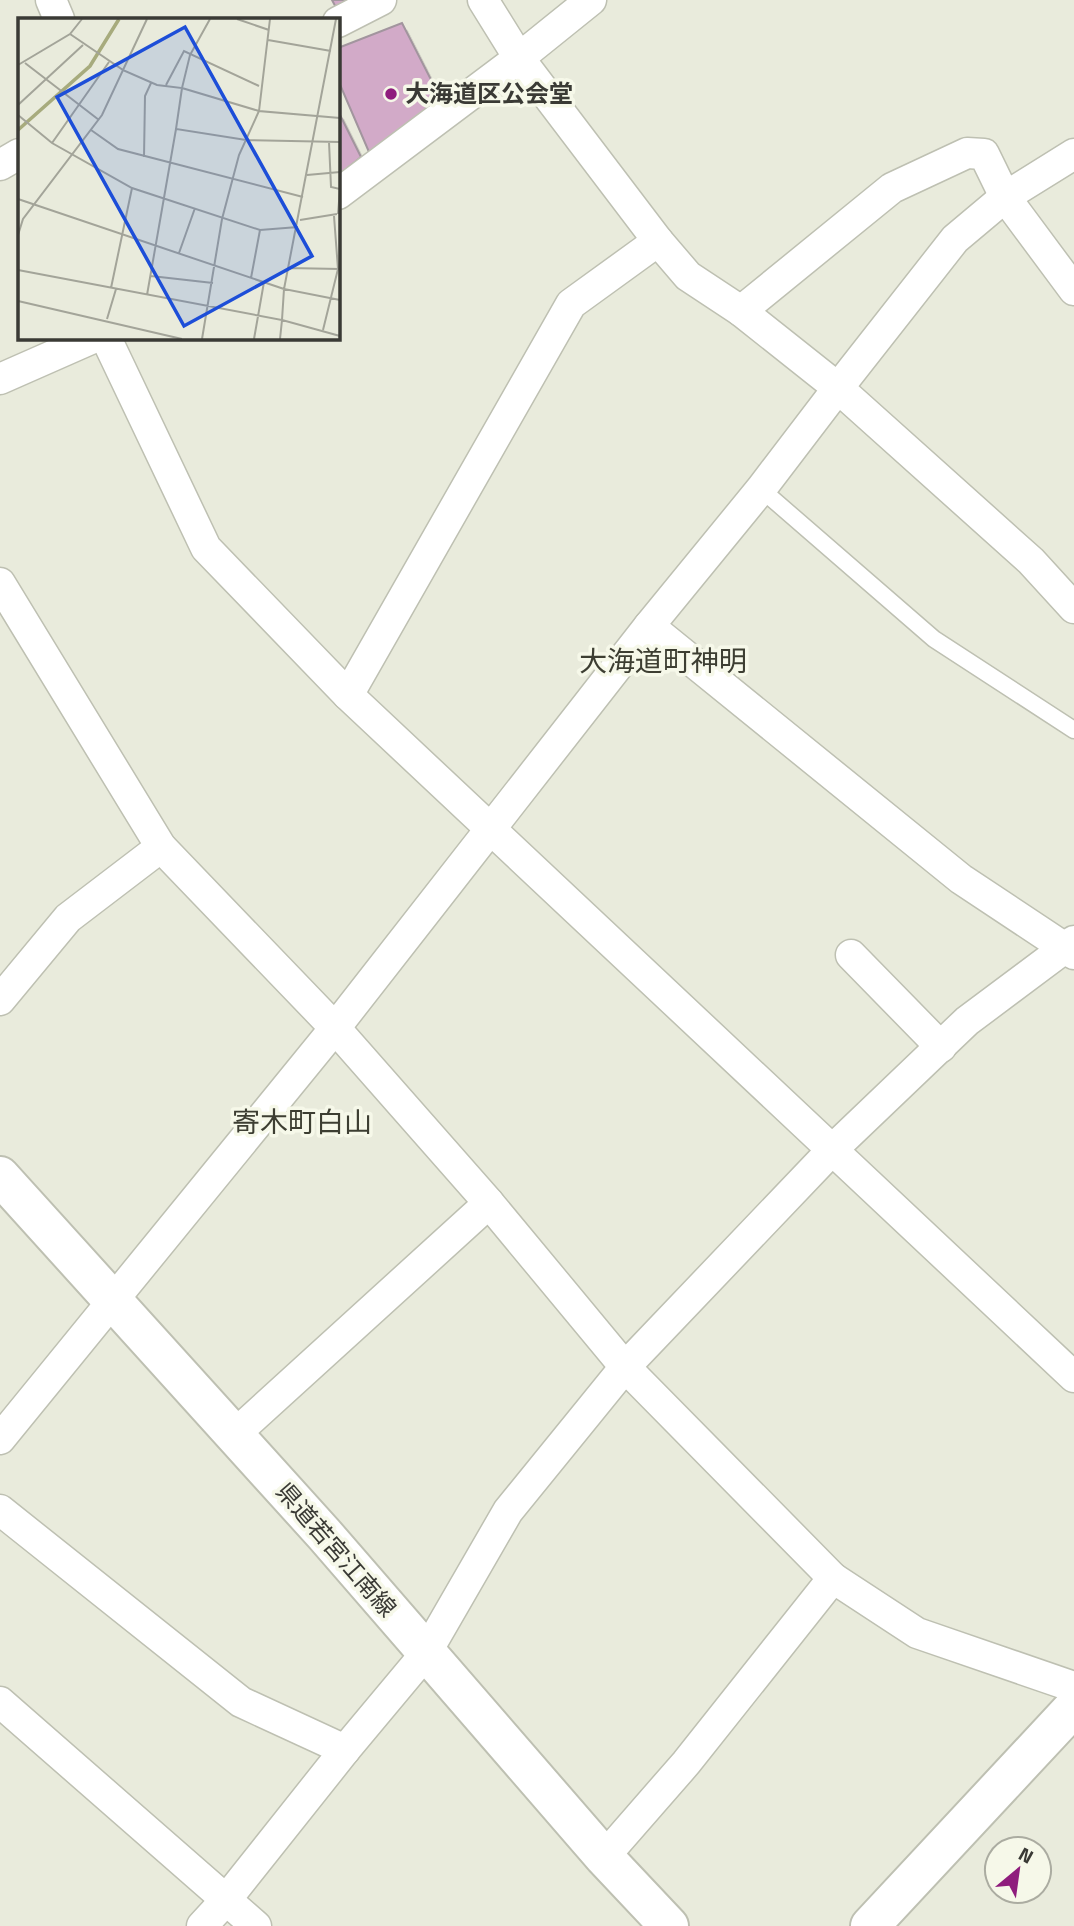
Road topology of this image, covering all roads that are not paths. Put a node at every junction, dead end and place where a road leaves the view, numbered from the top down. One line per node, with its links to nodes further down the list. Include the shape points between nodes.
1 (381, 0): 4 (street)
2 (483, 0): 5 (street)
3 (591, 0): 5 (street)
4 (340, 21)
5 (519, 58): 9 (street); 11 (street)
6 (1074, 154): 10 (street)
7 (18, 156): 8 (street)
8 (0, 165)
9 (340, 192)
10 (1005, 197): 12 (street); 13 (street, via 984,154 967,153 892,188); 17 (street, via 955,239)
11 (658, 242): 13 (street, via 688,276); 22 (street, via 571,304)
12 (1074, 290)
13 (741, 311): 17 (street)
14 (88, 340): 16 (street)
15 (107, 340): 22 (street, via 206,548)
16 (0, 379)
17 (838, 388): 18 (street); 20 (street, via 1031,562)
18 (761, 489): 21 (street); 23 (lane, via 934,639)
19 (0, 583): 25 (street)
20 (1074, 608)
21 (649, 626): 24 (street); 26 (street, via 961,879)
22 (348, 695): 24 (street)
23 (1074, 730)
24 (491, 828): 29 (street); 31 (street)
25 (161, 847): 28 (street, via 68,918); 29 (street)
26 (1071, 948): 30 (street, via 967,1021)
27 (851, 955): 30 (street)
28 (0, 1000)
29 (335, 1028): 33 (street); 34 (street)
30 (941, 1046): 31 (street)
31 (833, 1149): 35 (street); 36 (street)
32 (0, 1176): 34 (main road, 県道若宮江南線)
33 (489, 1203): 35 (street); 37 (street)
34 (113, 1300): 37 (main road, 県道若宮江南線); 38 (street)
35 (625, 1367): 40 (street); 41 (street, via 508,1511)
36 (1074, 1377)
37 (234, 1434): 41 (main road, 県道若宮江南線)
38 (0, 1439)
39 (0, 1510): 45 (street, via 241,1702)
40 (833, 1578): 42 (street, via 917,1633); 46 (street, via 686,1763)
41 (426, 1653): 45 (street); 46 (main road, 県道若宮江南線)
42 (1074, 1687)
43 (0, 1702): 47 (street)
44 (1074, 1707): 48 (main road)
45 (345, 1750): 47 (street)
46 (604, 1857): 51 (main road, 県道若宮江南線)
47 (225, 1901): 49 (street); 50 (street)
48 (879, 1923)
49 (202, 1926)
50 (256, 1926)
51 (669, 1926)

